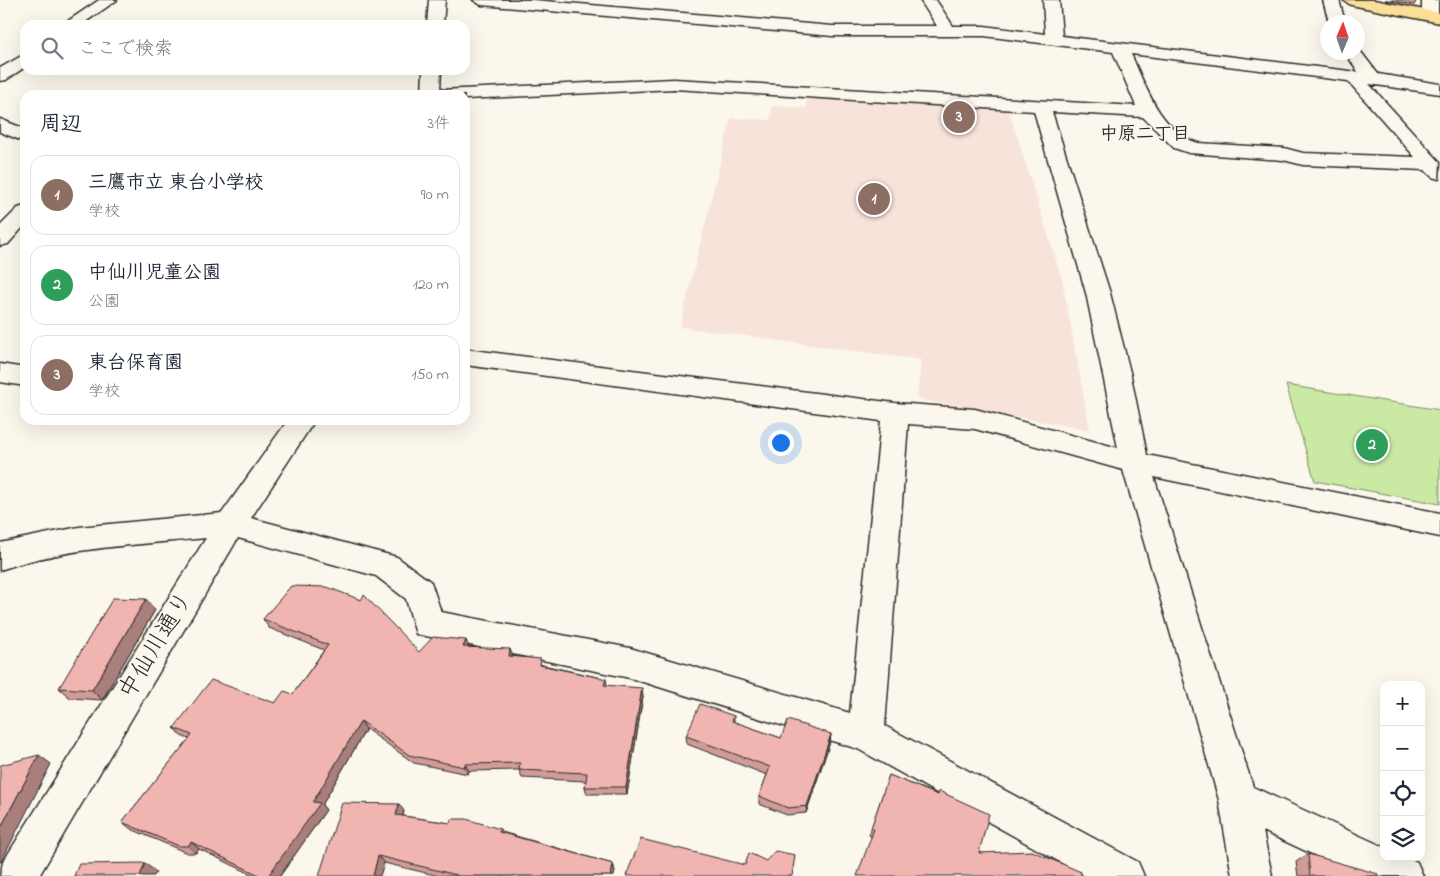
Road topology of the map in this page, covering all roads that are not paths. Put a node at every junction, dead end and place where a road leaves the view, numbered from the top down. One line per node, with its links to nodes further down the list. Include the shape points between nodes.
1 (109, 0): 11 (street)
2 (437, 0): 12 (street)
3 (481, 0): 13 (street, via 734,15 832,31)
4 (928, 0): 13 (street)
5 (1051, 0): 14 (street)
6 (1331, 0): 9 (street)
7 (1351, 0): 10 (main road)
8 (1430, 0): 10 (street)
9 (1335, 15)
10 (1435, 17)
11 (78, 20)
12 (435, 20)
13 (947, 30): 14 (street)
14 (1054, 40): 15 (street)
15 (1120, 48): 20 (street); 26 (street)
16 (1359, 60): 21 (street)
17 (20, 62): 19 (street)
18 (432, 75): 23 (street)
19 (0, 76)
20 (1353, 76): 21 (street); 29 (street)
21 (1372, 79): 22 (street)
22 (1440, 89)
23 (431, 90)
24 (470, 94): 25 (street, via 674,84)
25 (1041, 105): 26 (street); 37 (street, via 1098,293)
26 (1148, 112): 29 (street, via 1181,144 1196,149)
27 (0, 125): 28 (street)
28 (20, 134)
29 (1436, 169)
30 (20, 217): 31 (street)
31 (0, 239)
32 (470, 357): 35 (street)
33 (0, 373): 34 (street)
34 (20, 376)
35 (895, 413): 37 (street, via 974,420); 41 (street)
36 (299, 425): 38 (street, 中仙川通り)
37 (1135, 463): 39 (street); 42 (street)
38 (230, 524): 40 (street, via 79,539 10,552); 41 (street, via 386,566 420,592 428,624 630,663); 43 (street, 中仙川通り)
39 (1440, 525)
40 (0, 557)
41 (866, 735): 44 (street)
42 (1238, 800): 45 (street); 46 (street)
43 (18, 876)
44 (1124, 876)
45 (1252, 876)
46 (1403, 876)

